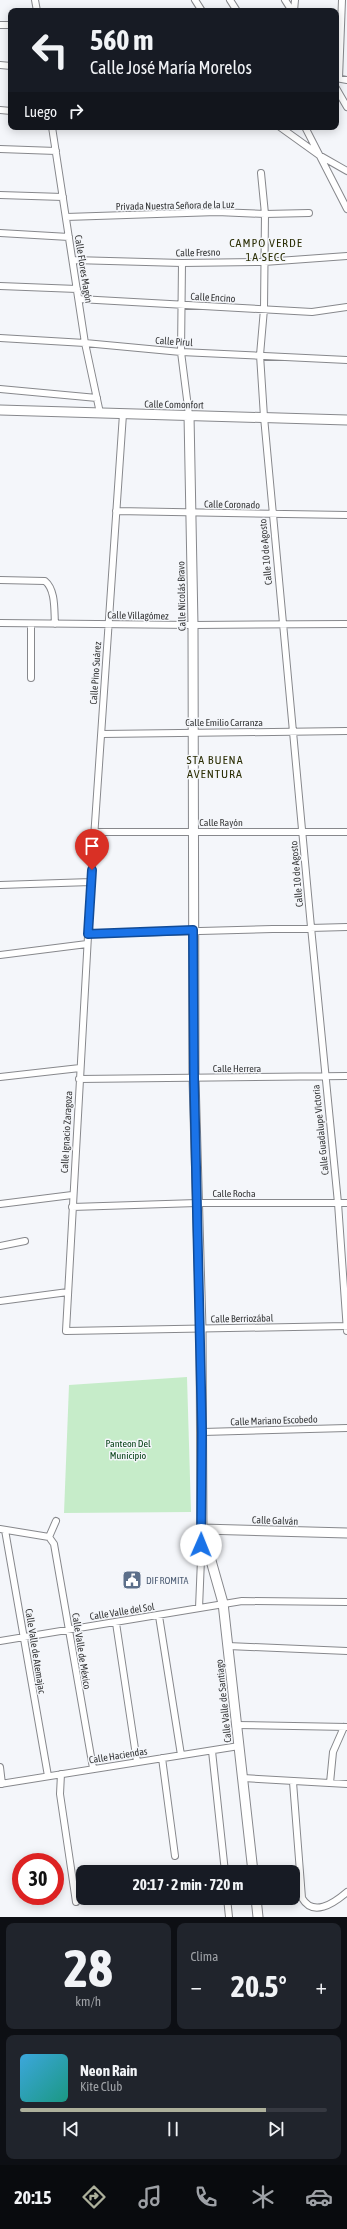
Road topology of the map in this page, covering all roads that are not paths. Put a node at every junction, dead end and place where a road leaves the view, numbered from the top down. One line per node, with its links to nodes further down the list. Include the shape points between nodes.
1 (342, 0): 2 (street)
2 (339, 58)
3 (339, 93): 4 (street)
4 (347, 107)
5 (52, 130): 9 (street, Calle Flores Magón)
6 (284, 130): 10 (street)
7 (306, 130): 10 (street)
8 (0, 149): 9 (street)
9 (56, 151): 14 (street, Calle Flores Magón)
10 (319, 155): 11 (street); 15 (street)
11 (347, 171)
12 (262, 173): 17 (street, Calle 10 de Agosto)
13 (0, 195): 14 (street)
14 (63, 197): 18 (street, Calle Flores Magón)
15 (347, 209)
16 (309, 213): 17 (street, Privada Nuestra Señora de la Luz)
17 (266, 214): 18 (street, Privada Nuestra Señora de la Luz, via 217,212); 23 (street, Calle 10 de Agosto)
18 (66, 217): 20 (street, Calle Flores Magón)
19 (0, 233): 20 (street)
20 (69, 237): 22 (street, Calle Flores Magón)
21 (347, 256): 23 (street, Calle Fresno)
22 (73, 260): 24 (street, Calle Fresno); 26 (street, Calle Flores Magón)
23 (264, 262): 24 (street, Calle Fresno); 30 (street, Calle 10 de Agosto)
24 (182, 263): 28 (street, Calle Nicolás Bravo)
25 (0, 286): 26 (street)
26 (77, 288): 27 (street, Calle Flores Magón)
27 (78, 299): 28 (street, Calle Encino); 32 (street, Calle Flores Magón)
28 (181, 305): 30 (street, Calle Encino); 33 (street, Calle Nicolás Bravo)
29 (347, 307): 30 (street, Calle Encino, via 312,312)
30 (264, 309): 34 (street, Calle 10 de Agosto)
31 (0, 338): 32 (street, Calle Pirul)
32 (85, 343): 33 (street, Calle Pirul); 37 (street, Calle Flores Magón)
33 (181, 352): 34 (street, Calle Pirul); 41 (street, Calle Nicolás Bravo)
34 (260, 355): 35 (street, Calle Pirul); 42 (street, Calle 10 de Agosto)
35 (347, 360)
36 (0, 389): 37 (street)
37 (97, 398): 39 (street, Calle Flores Magón)
38 (0, 410): 39 (street, Calle Comonfort)
39 (100, 412): 40 (street, Calle Comonfort)
40 (123, 414): 41 (street, Calle Comonfort); 44 (street, Calle Pino Suárez)
41 (189, 415): 42 (street, Calle Comonfort); 45 (street, Calle Nicolás Bravo)
42 (264, 417): 43 (street, Calle Comonfort); 46 (street, Calle 10 de Agosto)
43 (347, 420)
44 (116, 511): 45 (street, Calle Coronado); 52 (street, Calle Pino Suárez)
45 (191, 513): 46 (street, Calle Coronado); 55 (street, Calle Nicolás Bravo)
46 (272, 514): 47 (street, Calle Coronado); 53 (street, Calle 10 de Agosto)
47 (347, 516)
48 (0, 580): 51 (street, via 45,581 52,593)
49 (0, 623): 50 (street, Calle Villagómez)
50 (31, 624): 51 (street, Calle Villagómez); 56 (street)
51 (55, 624): 52 (street, Calle Villagómez)
52 (108, 624): 55 (street, Calle Villagómez); 60 (street, Calle Pino Suárez)
53 (282, 624): 54 (street, Calle Villagómez); 55 (street, Calle Villagómez); 57 (street, Calle 10 de Agosto)
54 (347, 624)
55 (193, 625): 59 (street, Calle Nicolás Bravo)
56 (31, 678)
57 (293, 731): 58 (street, Calle Emilio Carranza); 59 (street, Calle Emilio Carranza); 63 (street, Calle 10 de Agosto)
58 (347, 731)
59 (193, 732): 60 (street, Calle Emilio Carranza); 62 (street, Calle Nicolás Bravo)
60 (102, 734): 61 (street, Calle Pino Suárez)
61 (95, 832): 62 (street, Calle Rayón); 65 (street, Calle Pino Suárez)
62 (193, 832): 63 (street, Calle Rayón); 71 (street, Calle Nicolás Bravo)
63 (302, 832): 64 (street, Calle Rayón); 69 (street, Calle 10 de Agosto)
64 (347, 832)
65 (91, 882): 66 (street); 72 (street, Calle Pino Suárez)
66 (31, 885): 67 (street); 68 (street)
67 (0, 886)
68 (0, 890)
69 (311, 927): 70 (street); 71 (street); 78 (street, Calle Guadalupe Victoria)
70 (347, 927)
71 (193, 930): 72 (street); 79 (street, Calle Nicolás Bravo)
72 (88, 934): 73 (street, Calle Ignacio Zaragoza)
73 (87, 944): 74 (street); 75 (street, Calle Ignacio Zaragoza)
74 (0, 955)
75 (80, 1068): 77 (street); 80 (street, Calle Ignacio Zaragoza)
76 (347, 1076): 78 (street, Calle Herrera)
77 (0, 1077)
78 (325, 1077): 79 (street, Calle Herrera); 83 (street, Calle Guadalupe Victoria)
79 (194, 1078): 80 (street, Calle Herrera); 82 (street, Calle Nicolás Bravo)
80 (79, 1079): 81 (street, Calle Ignacio Zaragoza)
81 (72, 1195): 85 (street); 86 (street, Calle Ignacio Zaragoza)
82 (197, 1203): 83 (street, Calle Rocha); 86 (street, Calle Rocha); 92 (street, Calle Valle de Santiago)
83 (338, 1203): 84 (street, Calle Rocha); 91 (street, Calle Guadalupe Victoria)
84 (347, 1203)
85 (0, 1204)
86 (72, 1207): 89 (street, Calle Ignacio Zaragoza)
87 (25, 1241): 88 (street)
88 (0, 1246)
89 (68, 1292): 90 (street); 93 (street, Calle Ignacio Zaragoza)
90 (0, 1301)
91 (347, 1326): 92 (street, Calle Berriozábal); 94 (street, Calle Guadalupe Victoria)
92 (201, 1329): 93 (street, Calle Berriozábal); 96 (street, Calle Valle de Santiago)
93 (66, 1331)
94 (347, 1331)
95 (347, 1428): 96 (street, Calle Mariano Escobedo)
96 (202, 1432): 99 (street, Calle Valle de Santiago)
97 (56, 1521): 101 (street)
98 (3, 1529): 101 (street); 108 (street, Calle Valle de Atemajac)
99 (202, 1529): 100 (street, Calle Galván); 103 (street, Calle Valle de Santiago); 104 (street)
100 (347, 1533)
101 (49, 1538): 107 (street, Calle Valle de México, via 54,1544)
102 (347, 1602): 103 (street, Calle Valle del Sol, via 253,1600)
103 (223, 1603): 104 (street, Calle Valle del Sol); 110 (street, Calle Valle de Santiago)
104 (199, 1608): 105 (street, Calle Valle del Sol)
105 (158, 1616): 106 (street, Calle Valle del Sol); 116 (street)
106 (116, 1623): 107 (street, Calle Valle del Sol); 118 (street)
107 (69, 1630): 108 (street, Calle Valle del Sol); 120 (street, Calle Valle de México)
108 (24, 1637): 109 (street, Calle Valle del Sol); 122 (street, Calle Valle de Atemajac)
109 (0, 1641)
110 (228, 1646): 111 (street); 112 (street, Calle Valle de Santiago)
111 (347, 1651)
112 (236, 1725): 113 (street); 114 (street, Calle Valle de Santiago)
113 (345, 1727): 125 (street, via 333,1752)
114 (239, 1746): 115 (street, Calle Haciendas); 123 (street, Calle Valle de Santiago)
115 (212, 1750): 116 (street, Calle Haciendas); 129 (street)
116 (181, 1755): 117 (street, Calle Haciendas)
117 (162, 1758): 118 (street, Calle Haciendas); 128 (street)
118 (137, 1762): 120 (street, Calle Haciendas)
119 (0, 1767): 126 (street)
120 (93, 1768): 121 (street, Calle Haciendas)
121 (61, 1774): 122 (street, Calle Haciendas); 132 (street, via 60,1794)
122 (48, 1776): 126 (street, Calle Haciendas)
123 (243, 1778): 124 (street); 130 (street, Calle Valle de Santiago)
124 (293, 1782): 125 (street); 131 (street, via 302,1898 305,1906 310,1911 325,1910)
125 (330, 1783): 127 (street)
126 (1, 1784)
127 (347, 1784)
128 (175, 1856)
129 (224, 1865)
130 (252, 1865)
131 (347, 1892)
132 (76, 1902)
133 (228, 1905): 135 (street)
134 (257, 1905): 136 (street)
135 (229, 1917)
136 (258, 1917)

